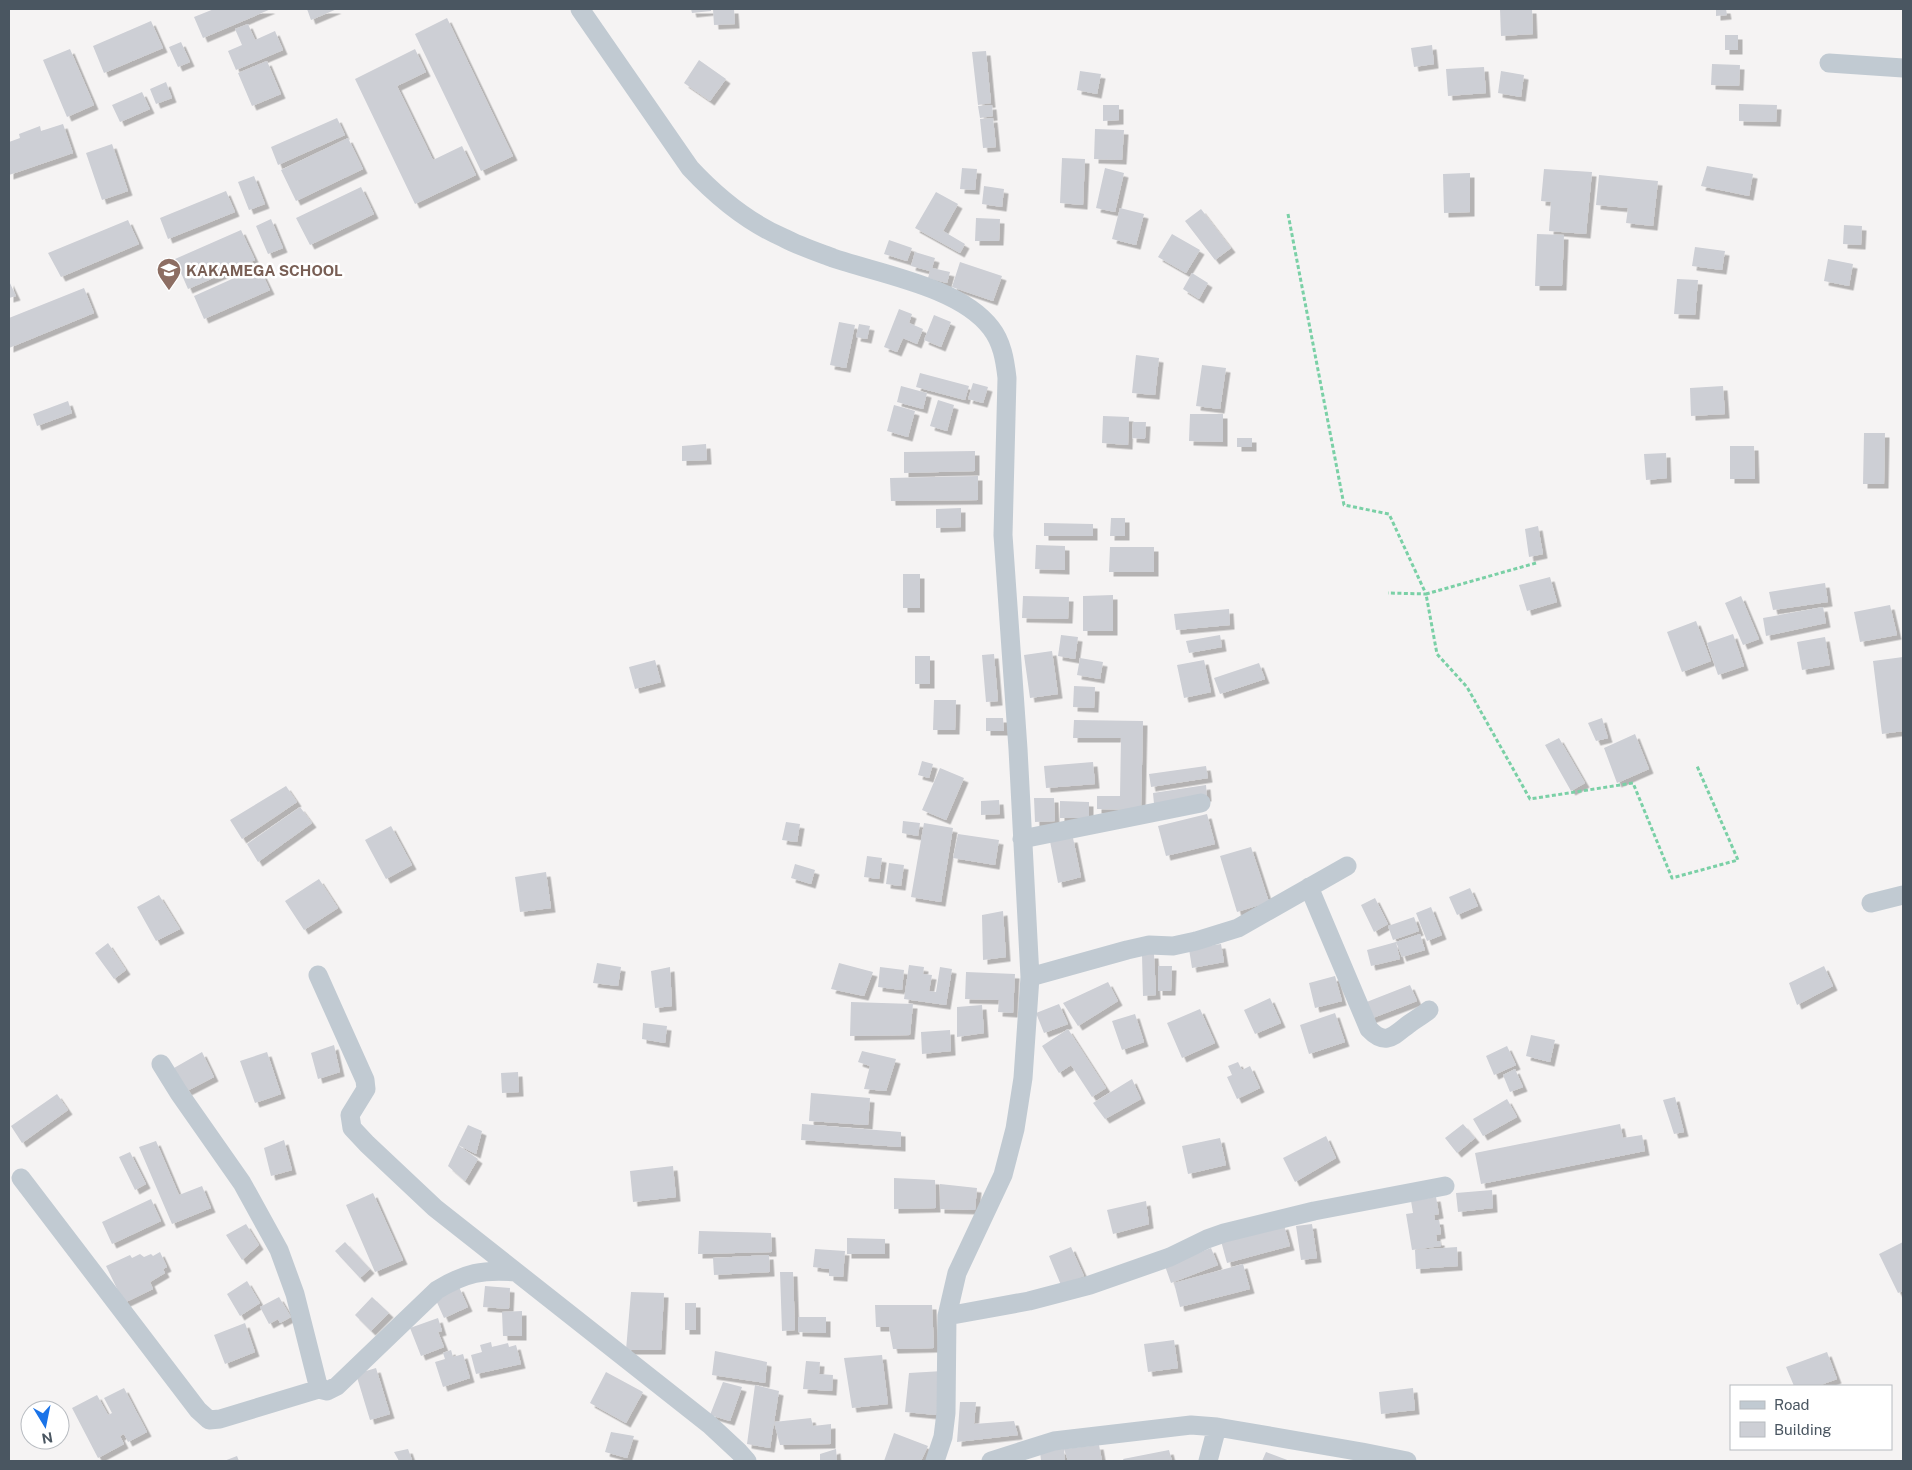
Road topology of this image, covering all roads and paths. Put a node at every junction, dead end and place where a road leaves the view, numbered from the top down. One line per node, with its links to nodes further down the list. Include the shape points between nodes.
1 (580, 9): 10 (street, via 690,168 742,216 783,238 833,258 898,276 965,304 992,328 1005,356 1008,378 1003,535)
2 (1829, 63): 3 (street)
3 (1903, 68)
4 (1288, 214): 7 (path, via 1344,505 1389,514)
5 (1536, 563): 7 (path)
6 (1388, 593): 7 (path)
7 (1426, 594): 8 (path, via 1437,654 1467,687 1530,799 1633,783 1672,878 1738,860)
8 (1697, 766)
9 (1201, 803): 10 (street)
10 (1022, 839): 16 (street)
11 (1348, 866): 12 (street)
12 (1309, 887): 16 (street, via 1238,928 1173,946 1149,945 1127,950); 17 (street, via 1369,1029 1384,1038 1393,1037)
13 (1903, 895): 14 (street)
14 (1871, 903)
15 (318, 975): 21 (street, via 366,1080 366,1089 350,1115 352,1128 435,1208)
16 (1030, 977): 22 (street, via 1023,1078 1015,1130 1003,1175 957,1273)
17 (1429, 1010)
18 (161, 1064): 23 (street, via 242,1183 278,1250 295,1294)
19 (21, 1178): 23 (street, via 206,1418 220,1419)
20 (1445, 1186): 22 (street, via 1314,1211 1224,1233 1170,1257 1090,1285)
21 (516, 1272): 23 (street, via 492,1270 472,1274 437,1290 334,1388 327,1391); 25 (street, via 710,1425)
22 (947, 1316): 26 (street, via 946,1413)
23 (319, 1389)
24 (1217, 1427): 27 (street, via 1191,1425 1054,1441); 28 (street); 29 (street)
25 (747, 1461)
26 (935, 1461)
27 (991, 1461)
28 (1208, 1461)
29 (1407, 1461)

